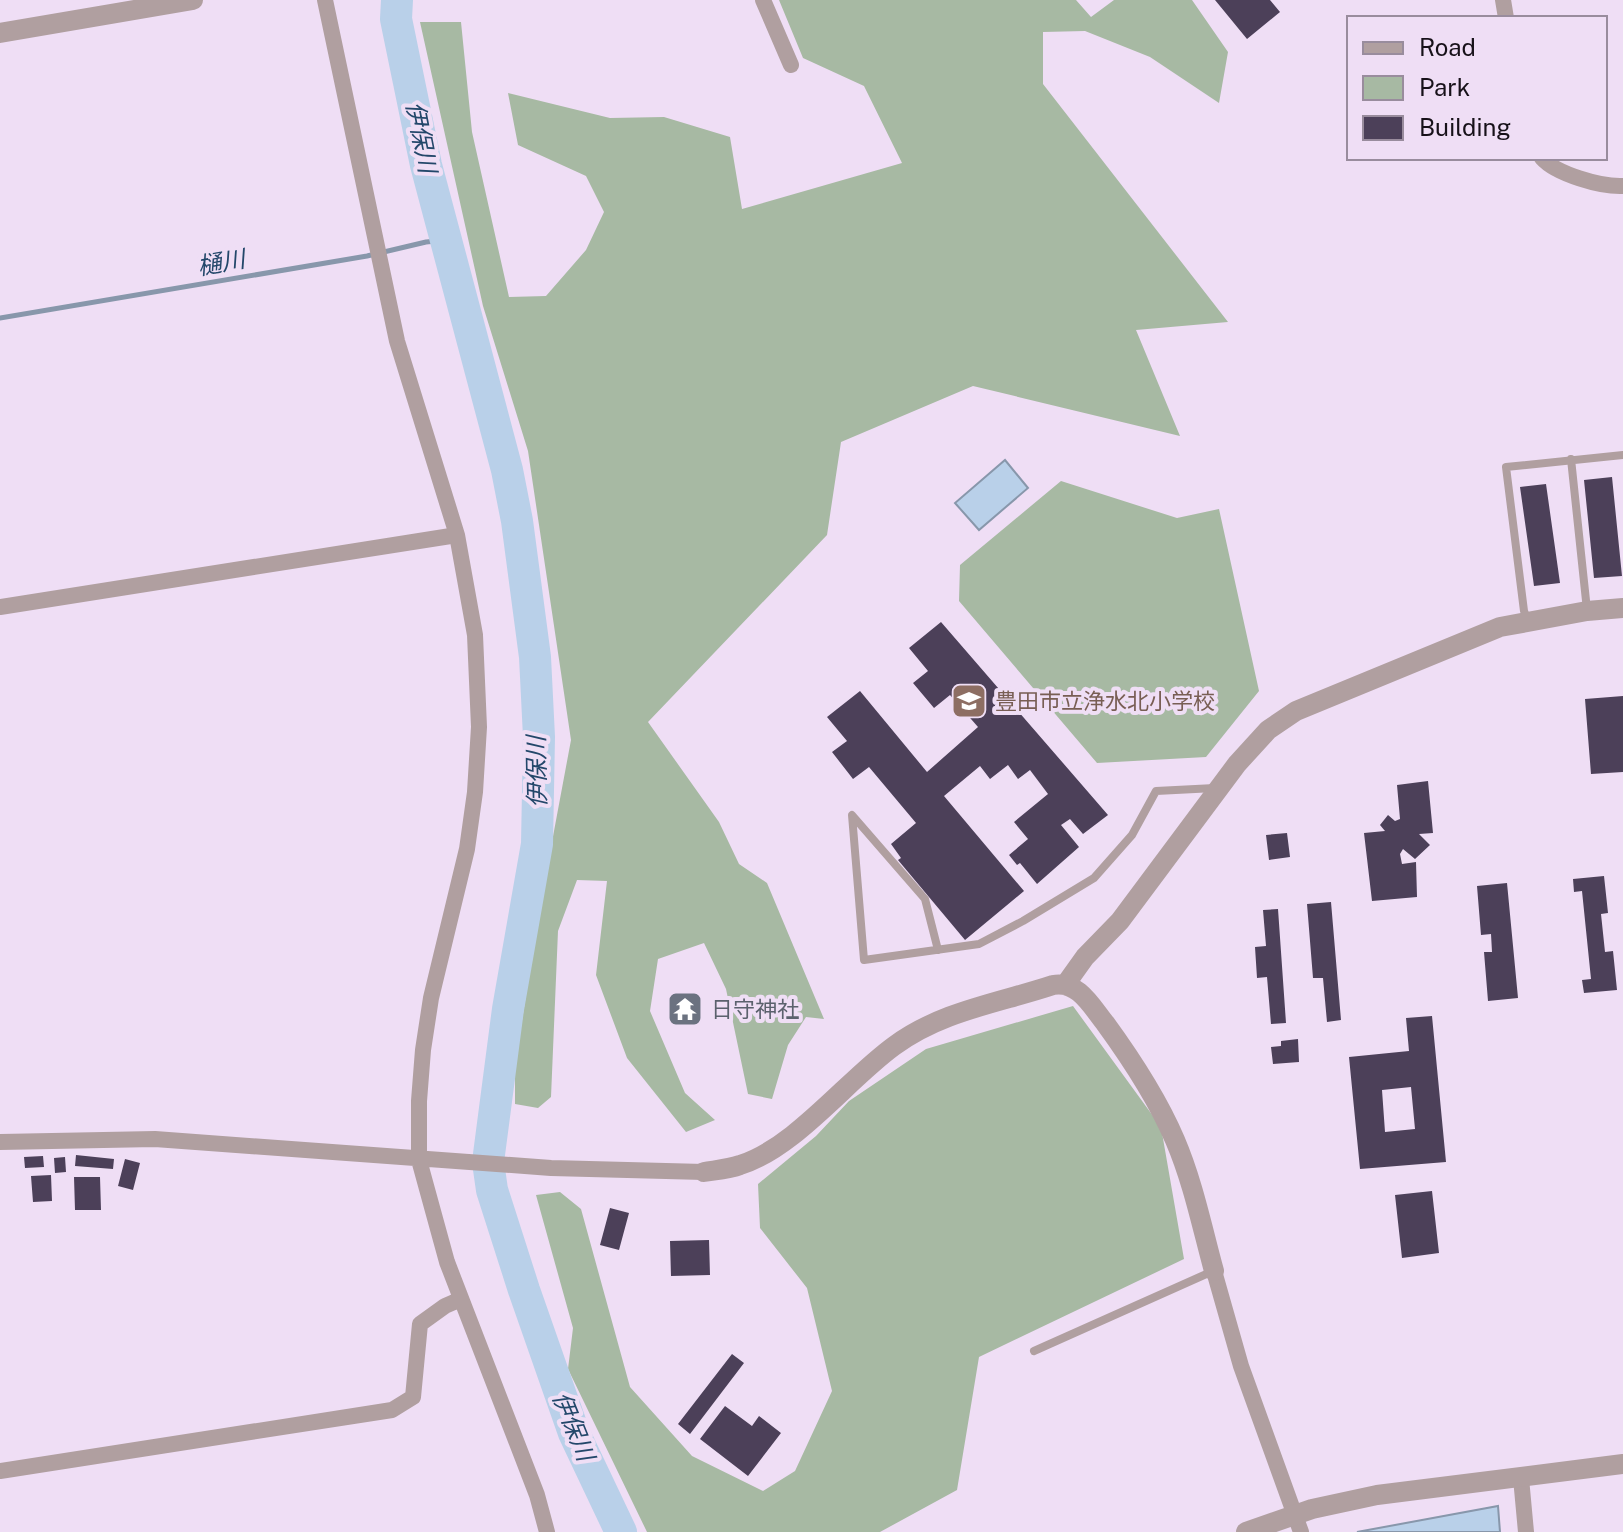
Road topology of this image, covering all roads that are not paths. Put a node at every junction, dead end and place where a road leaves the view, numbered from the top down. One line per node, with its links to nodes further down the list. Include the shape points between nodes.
1 (193, 0): 4 (street)
2 (325, 0): 10 (street, via 397,341)
3 (763, 0): 5 (street)
4 (0, 33)
5 (791, 65)
6 (1545, 160): 7 (street, via 1560,171)
7 (1623, 186)
8 (1623, 455): 9 (lane)
9 (1571, 459): 13 (lane); 14 (lane, via 1506,467)
10 (457, 535): 11 (street); 19 (street, via 475,635 479,727 467,849 423,1050 419,1101)
11 (0, 607)
12 (1623, 608): 13 (street)
13 (1587, 611): 14 (street)
14 (1528, 620): 15 (street, via 1487,631 1296,711 1268,730)
15 (1220, 787): 16 (lane, via 1156,791 1132,835 1094,878 979,944); 17 (street)
16 (938, 950): 16 (lane, via 864,960 852,815 925,899)
17 (1065, 985): 20 (street, via 965,1010 923,1028 894,1046 768,1152 741,1165); 21 (street, via 1089,1003 1157,1101 1189,1178)
18 (0, 1142): 19 (street, via 155,1139)
19 (427, 1160): 20 (street); 22 (street, via 447,1262)
20 (704, 1172)
21 (1214, 1271): 23 (lane); 27 (street, via 1241,1366)
22 (461, 1299): 25 (street, via 420,1324 413,1397 392,1410); 28 (street)
23 (1034, 1351)
24 (1623, 1464): 26 (street)
25 (0, 1471)
26 (1521, 1478): 27 (street, via 1377,1495); 30 (street)
27 (1298, 1523): 29 (street)
28 (547, 1532)
29 (1246, 1532)
30 (1526, 1532)

